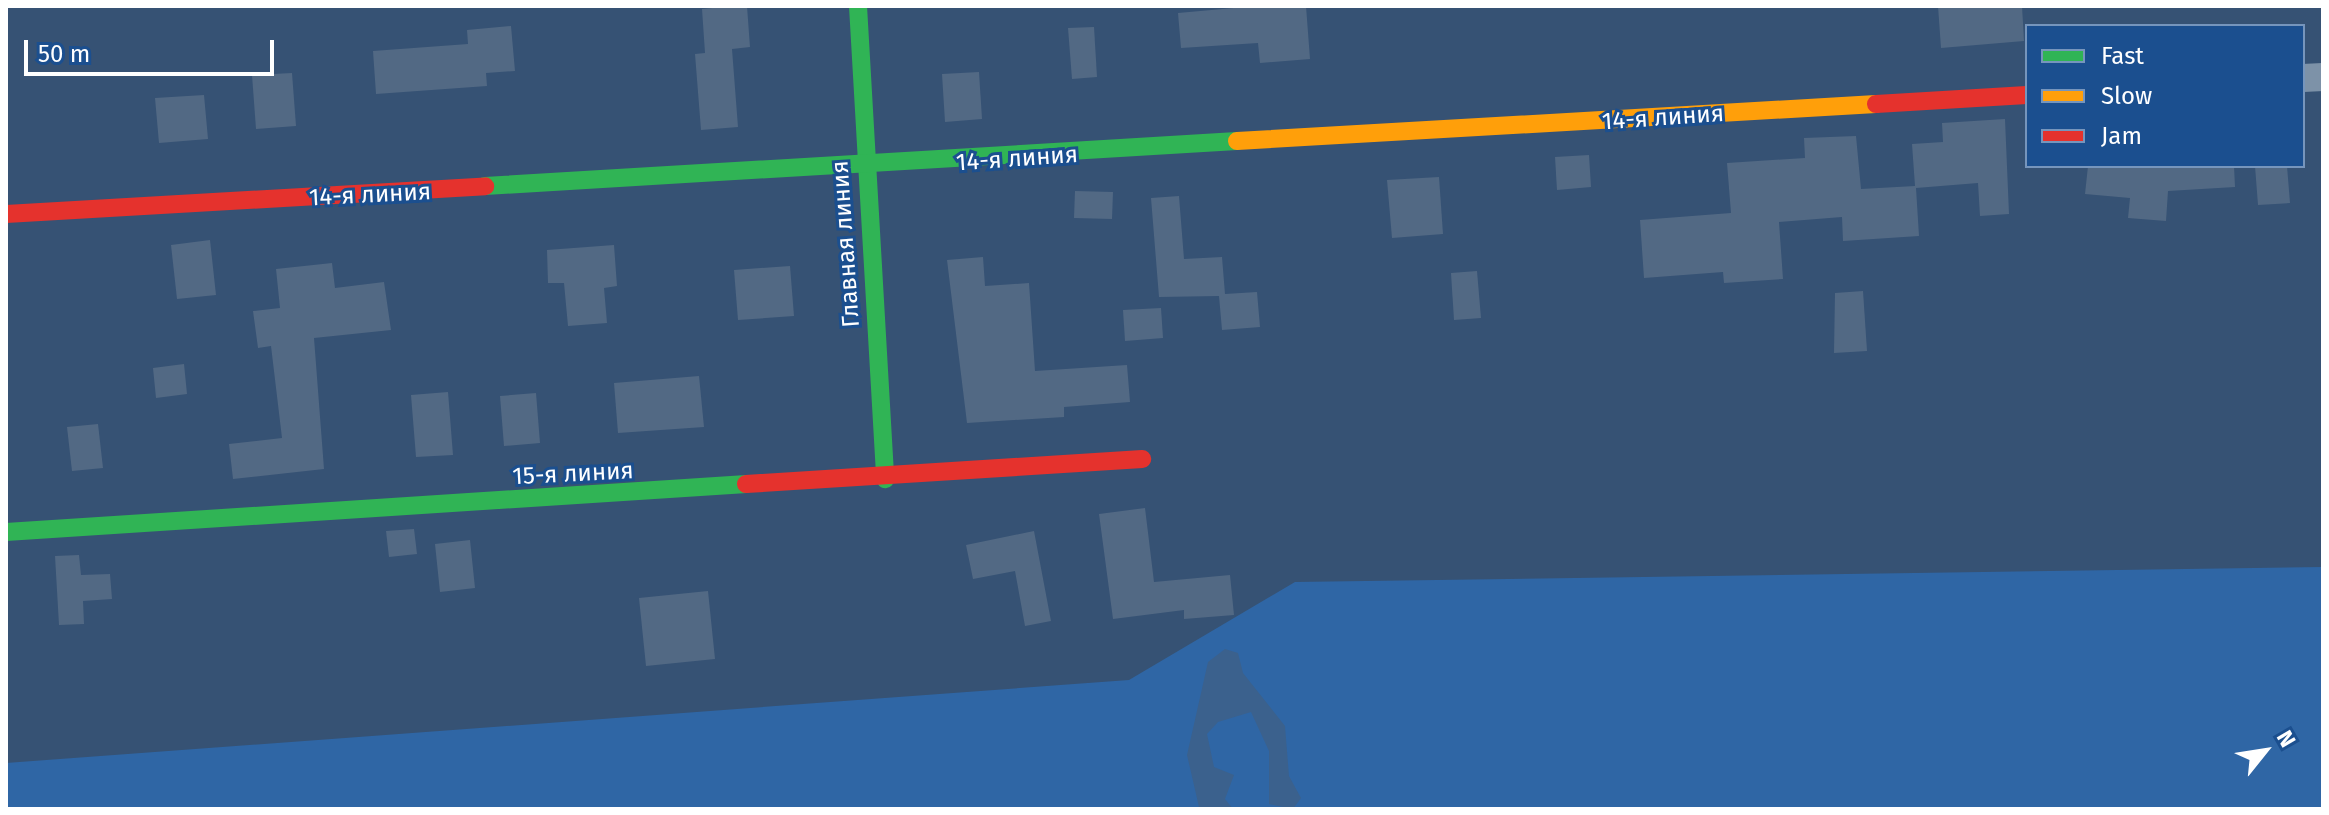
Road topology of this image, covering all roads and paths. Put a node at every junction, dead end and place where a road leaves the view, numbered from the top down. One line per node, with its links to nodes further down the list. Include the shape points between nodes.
1 (858, 6): 3 (street, Главная линия)
2 (2025, 95): 3 (street, 14-я линия)
3 (864, 168): 4 (street, 14-я линия); 6 (street, Главная линия)
4 (6, 214)
5 (1142, 459): 6 (street, 15-я линия)
6 (885, 479): 7 (street, 15-я линия)
7 (6, 532)

